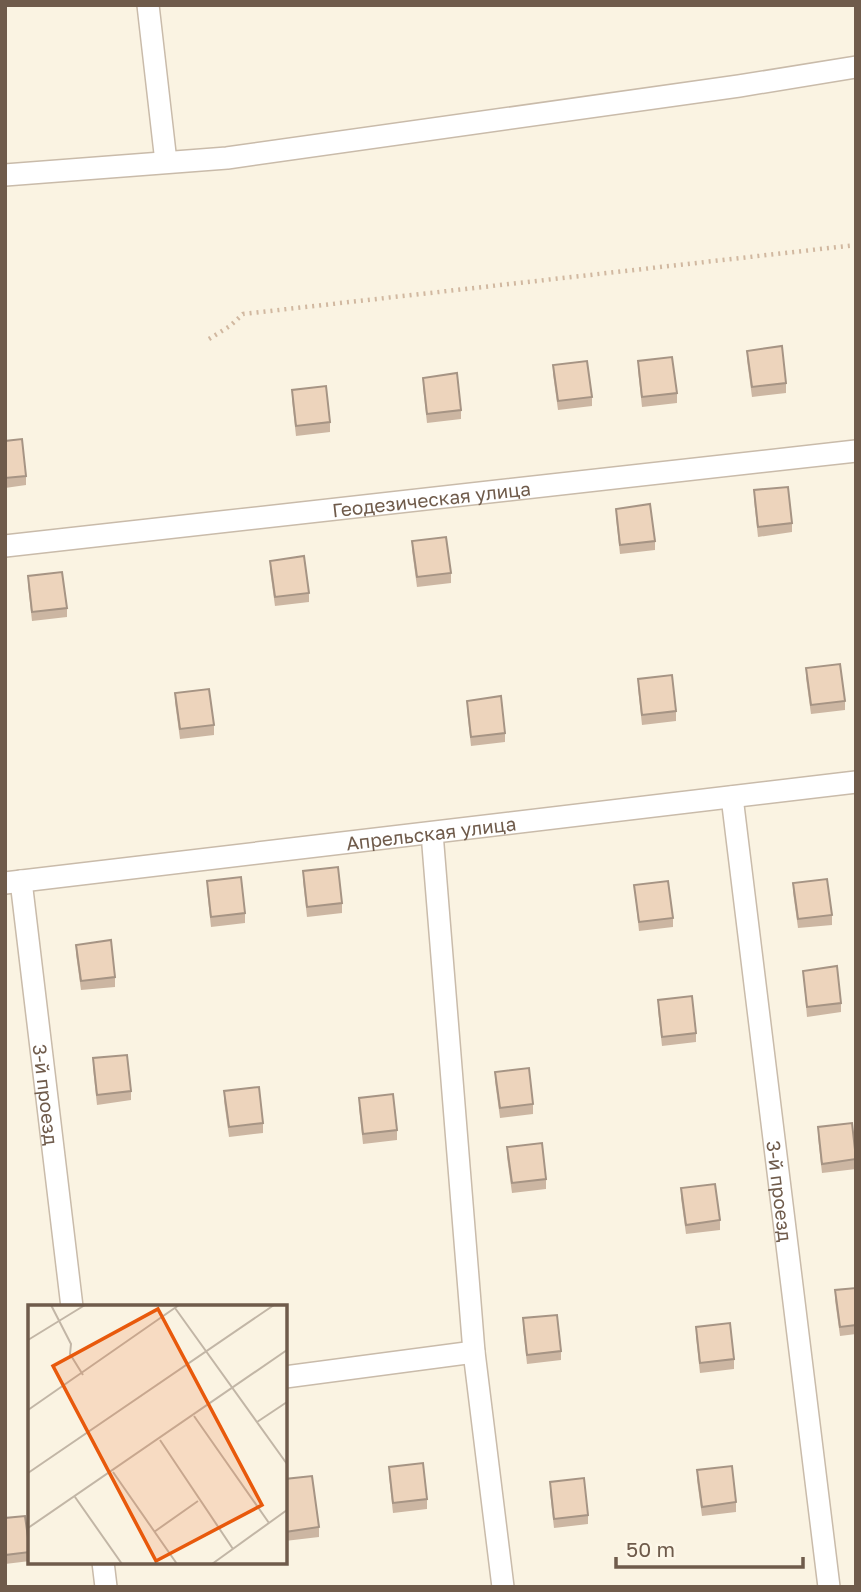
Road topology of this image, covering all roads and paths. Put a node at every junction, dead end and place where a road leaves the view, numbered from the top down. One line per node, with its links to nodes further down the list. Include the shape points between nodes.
1 (148, 5): 3 (street)
2 (856, 67): 3 (street)
3 (166, 163): 4 (street)
4 (5, 175)
5 (856, 246): 6 (path, via 243,314)
6 (209, 339)
7 (856, 451): 8 (street, Геодезическая улица)
8 (5, 546)
9 (856, 782): 10 (street, Апрельская улица)
10 (732, 797): 11 (street, Апрельская улица); 19 (street, 3-й проезд)
11 (432, 833): 12 (street, Апрельская улица); 14 (street)
12 (13, 882): 13 (street, 3-й проезд)
13 (72, 1305)
14 (474, 1352): 15 (street); 18 (street)
15 (287, 1377)
16 (103, 1564): 17 (street)
17 (106, 1587)
18 (503, 1587)
19 (829, 1587)

